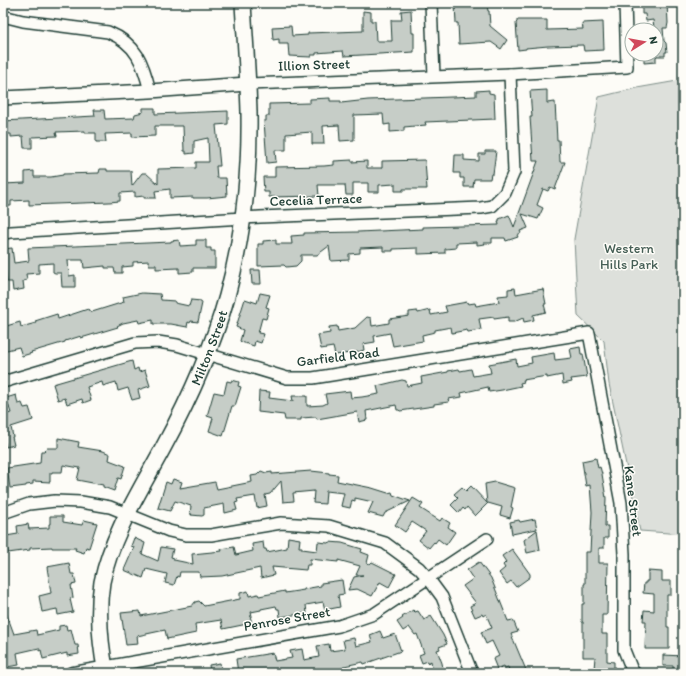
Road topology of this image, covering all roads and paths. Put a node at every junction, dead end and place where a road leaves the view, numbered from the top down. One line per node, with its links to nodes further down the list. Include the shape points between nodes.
1 (243, 3): 7 (main road, Milton Street)
2 (431, 3): 6 (street)
3 (625, 3): 5 (street, Illion Street, via 627,67)
4 (3, 16): 8 (street, via 23,22 108,32 120,37 131,45 144,68)
5 (510, 74): 6 (street, Illion Street); 10 (street, Cecelia Terrace, via 514,172 504,193 492,206)
6 (434, 76): 7 (street, Illion Street)
7 (247, 84): 8 (street, Illion Street); 10 (main road, Milton Street, via 248,153)
8 (150, 92): 9 (street, Illion Street)
9 (3, 98)
10 (243, 218): 11 (street, Cecelia Terrace); 13 (main road, Milton Street, via 227,296)
11 (3, 233)
12 (589, 333): 13 (street, Garfield Road, via 314,378 287,378); 22 (street, Kane Street, via 621,503 624,650)
13 (207, 355): 14 (street, Garfield Road, via 177,345 134,343); 16 (main road, Milton Street, via 180,416)
14 (3, 382)
15 (3, 513): 16 (street, via 29,504 55,501 110,507)
16 (127, 514): 18 (street, via 186,535 211,535 280,523 329,526 384,543 419,568); 19 (main road, Milton Street, via 109,553 102,583 99,630)
17 (487, 539): 18 (street, Penrose Street)
18 (428, 578): 19 (street, Penrose Street, via 374,614 339,626); 21 (street, via 442,597)
19 (105, 670): 20 (street, Penrose Street)
20 (71, 673)
21 (472, 673)
22 (634, 673)

